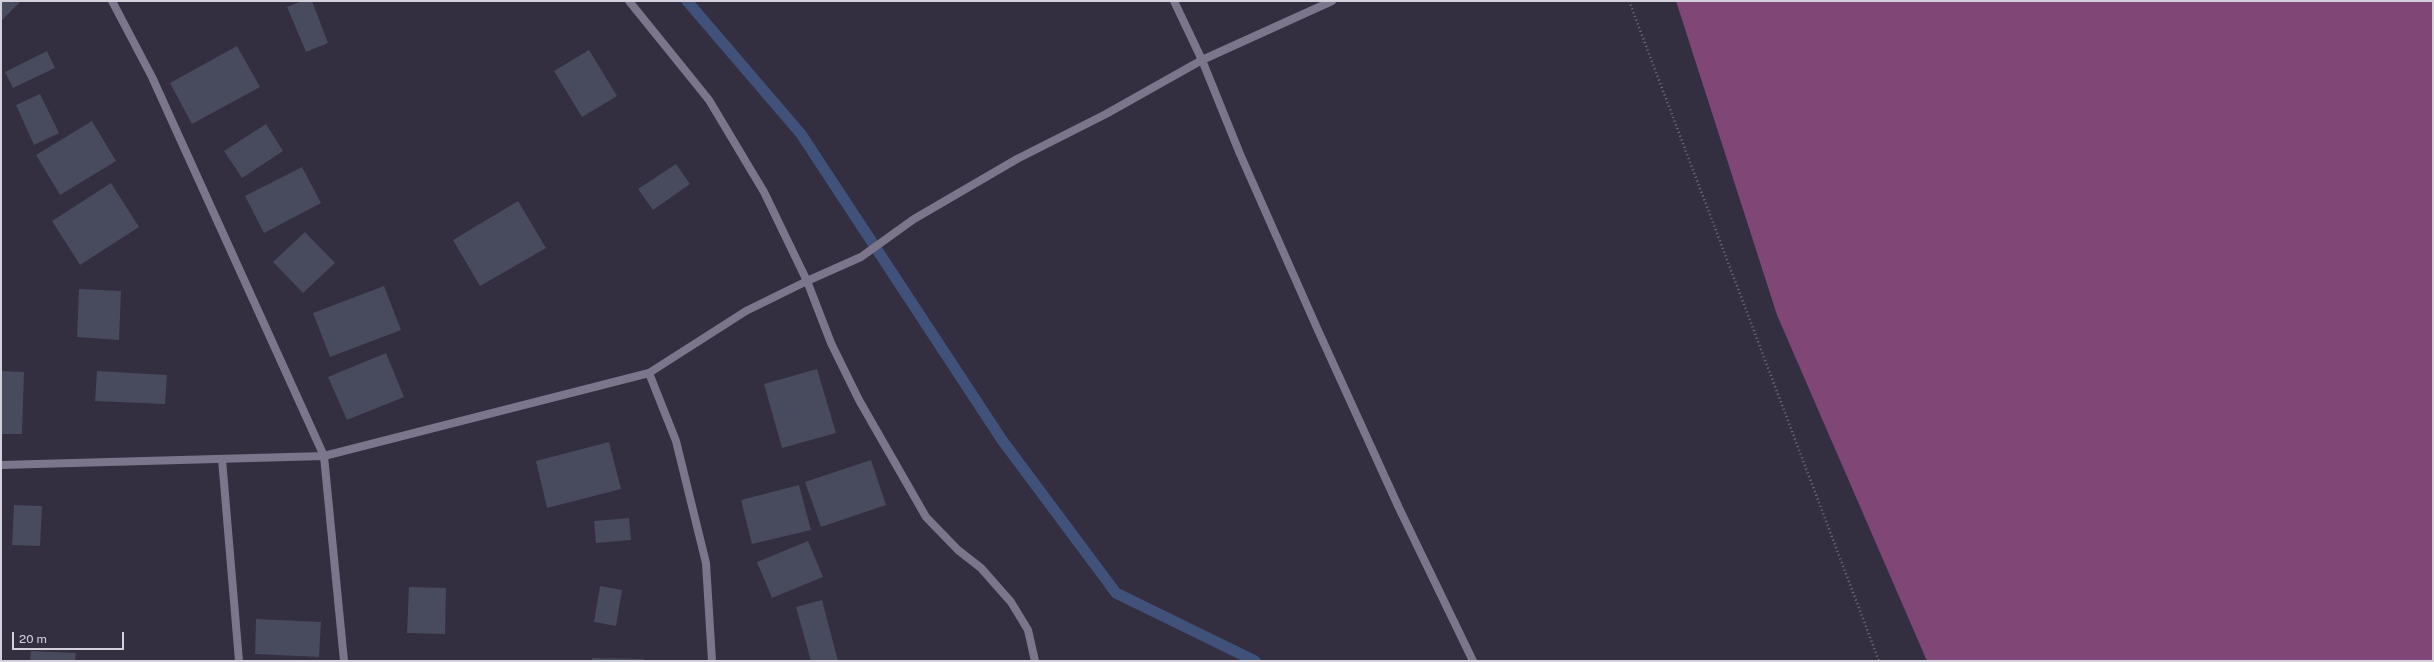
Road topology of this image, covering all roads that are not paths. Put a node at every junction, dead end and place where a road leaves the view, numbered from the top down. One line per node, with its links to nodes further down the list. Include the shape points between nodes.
1 (112, 1): 8 (street, via 152,78)
2 (630, 1): 6 (street, via 710,100 764,192)
3 (1174, 1): 5 (street)
4 (1332, 1): 5 (street)
5 (1202, 60): 6 (street, via 1106,114 1017,159 914,219 861,257); 15 (street, via 1240,154 1317,328 1399,508)
6 (807, 280): 7 (street, via 746,311); 14 (street, via 831,343 859,400 926,517 958,550 981,568 1011,602 1028,630)
7 (649, 374): 8 (street); 13 (street, via 676,441 706,563)
8 (324, 456): 9 (street); 12 (street)
9 (222, 459): 10 (street); 11 (street)
10 (1, 465)
11 (239, 661)
12 (344, 661)
13 (712, 661)
14 (1035, 661)
15 (1473, 661)

